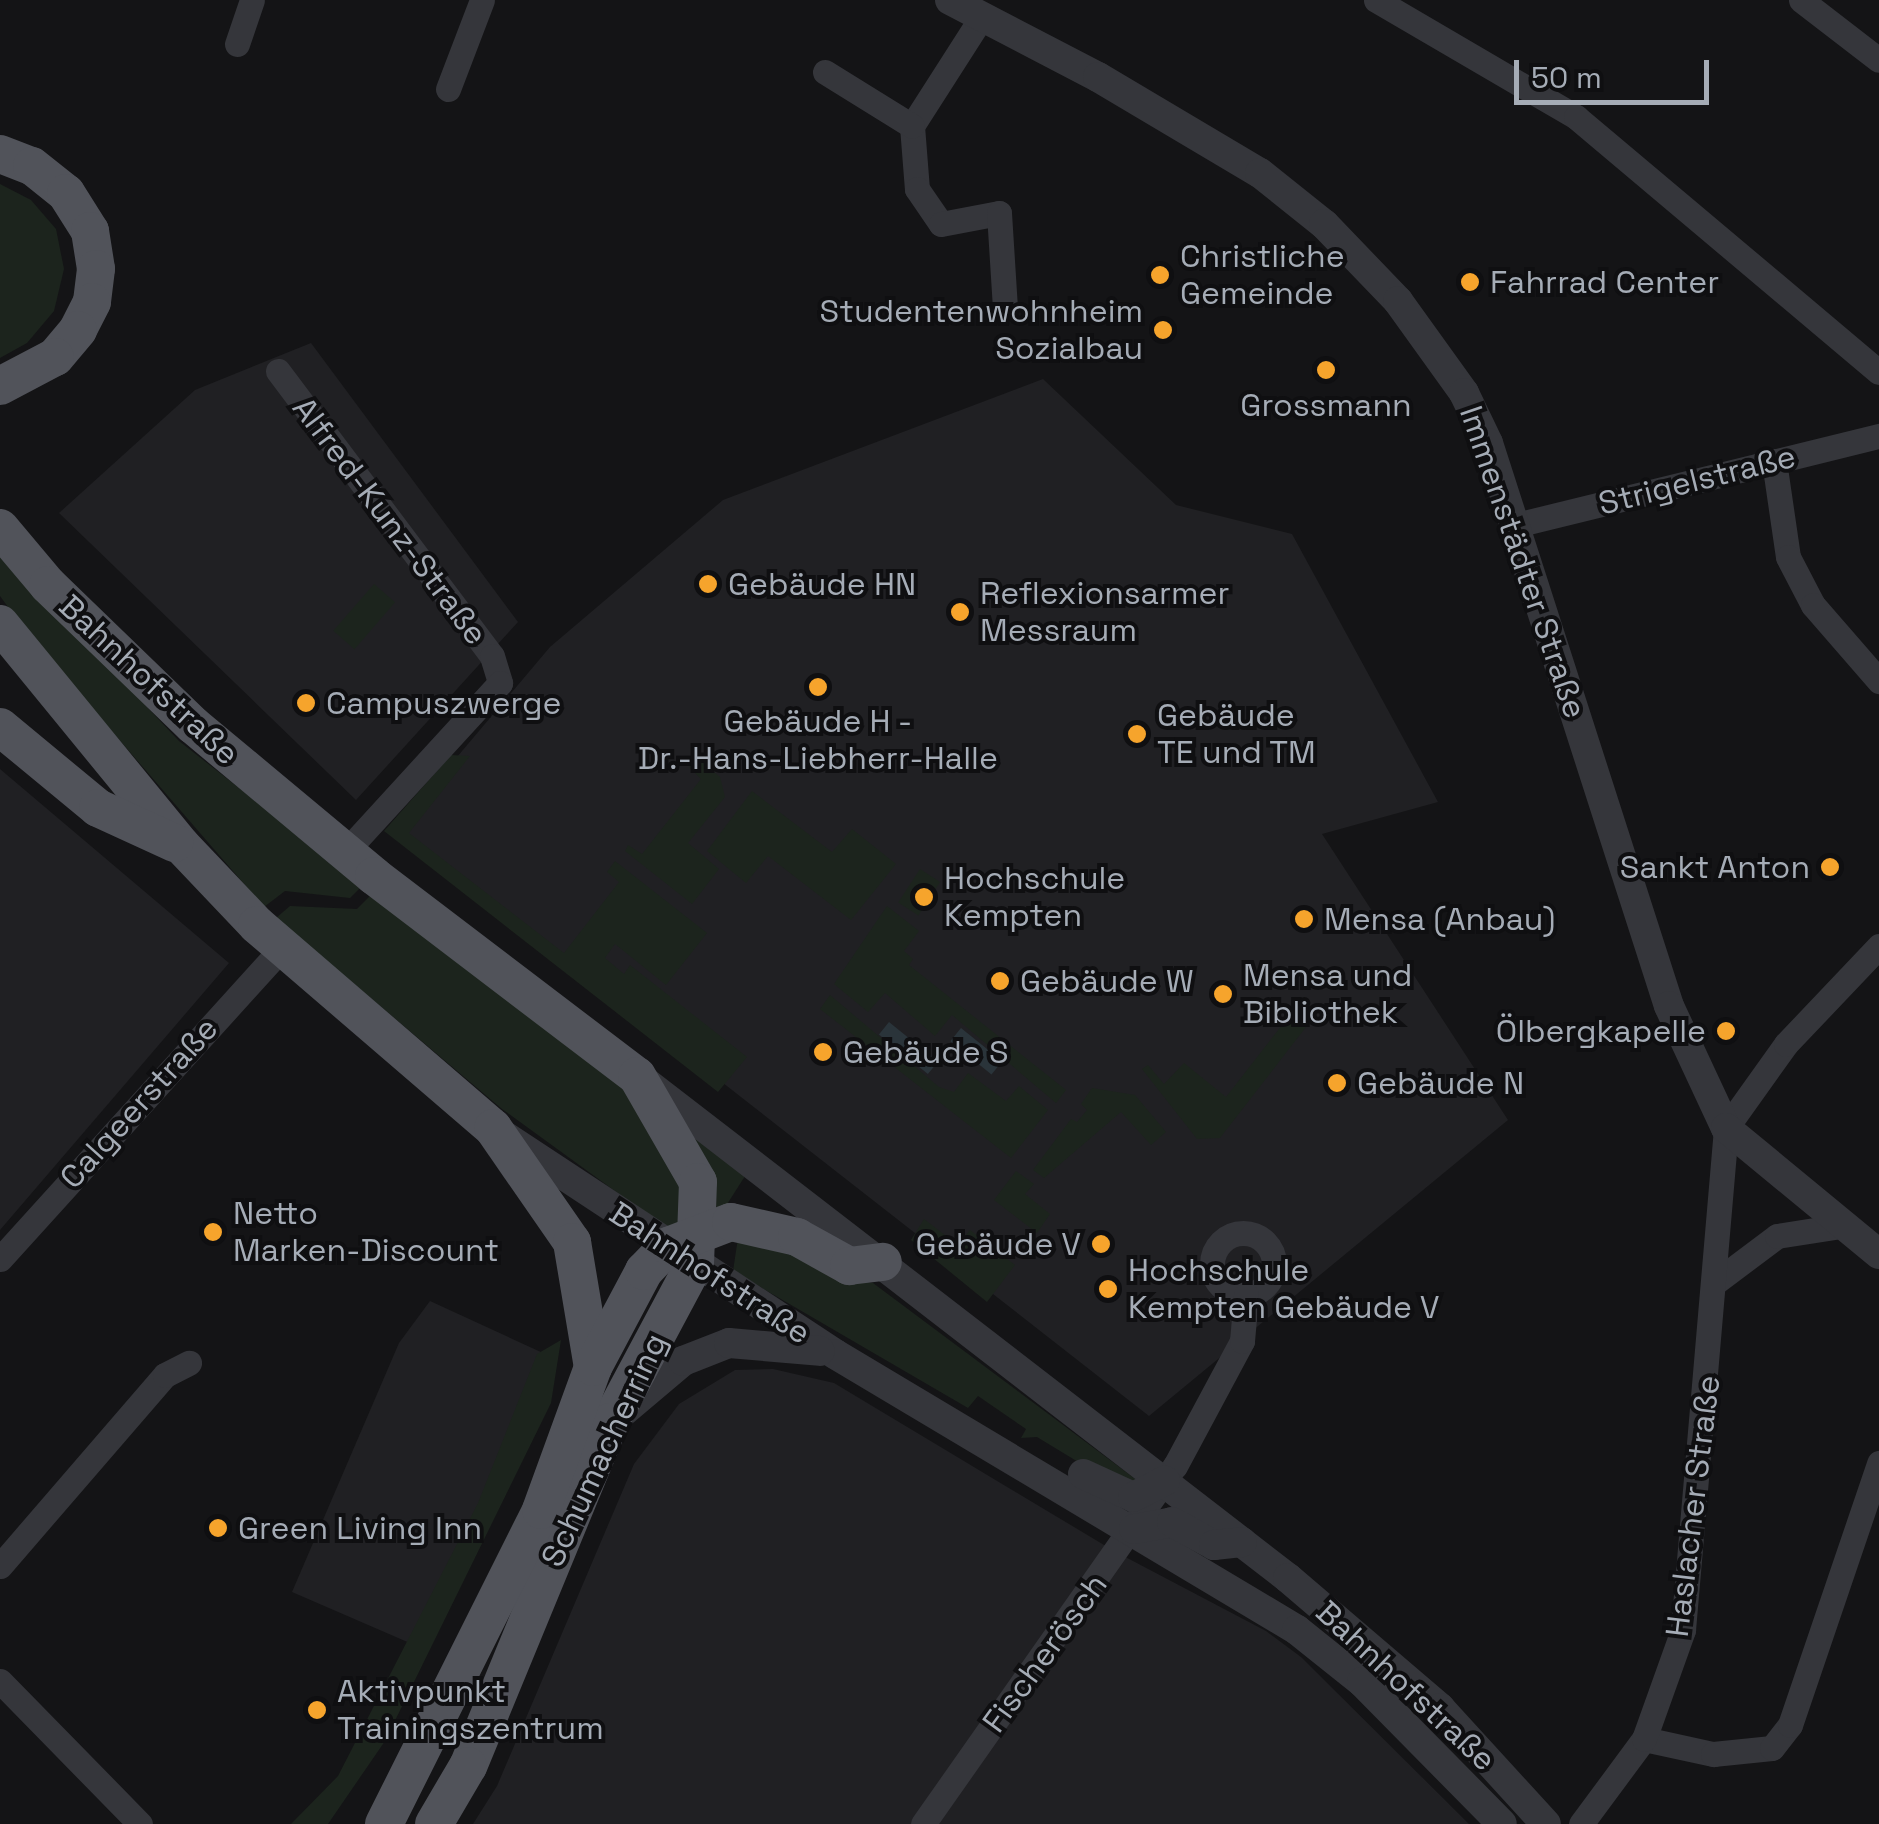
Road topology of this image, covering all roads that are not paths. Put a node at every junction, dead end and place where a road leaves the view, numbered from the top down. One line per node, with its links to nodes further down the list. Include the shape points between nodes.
1 (252, 0): 7 (street)
2 (482, 0): 10 (street)
3 (950, 0): 6 (street, Immenstädter Straße)
4 (1376, 0): 15 (street, via 1576,117)
5 (1801, 0): 8 (street)
6 (982, 18): 11 (street); 19 (street, Immenstädter Straße, via 1182,124 1324,224 1398,301 1464,393)
7 (237, 44)
8 (1879, 60)
9 (825, 72): 11 (street)
10 (448, 89)
11 (912, 126): 13 (street, via 916,189 941,224 999,212)
12 (0, 154): 16 (main road, via 32,166 66,193 90,230 96,269 92,302 78,330 54,357)
13 (1005, 308)
14 (278, 371): 25 (street, Alfred-Kunz-Straße, via 485,647 500,683)
15 (1879, 372)
16 (0, 386)
17 (1879, 436): 18 (street, Strigelstraße)
18 (1774, 461): 19 (street, Strigelstraße); 22 (street, via 1788,557 1813,605)
19 (1516, 525): 30 (street, Immenstädter Straße, via 1669,1006)
20 (0, 528): 25 (main road, Bahnhofstraße, via 48,585 193,725)
21 (0, 624): 24 (main road, Bahnhofstraße)
22 (1879, 681)
23 (0, 727): 24 (main road, via 98,808)
24 (180, 846): 27 (main road, Bahnhofstraße)
25 (345, 852): 28 (main road, Bahnhofstraße)
26 (1879, 946): 30 (street, via 1786,1044)
27 (280, 949): 29 (main road, Bahnhofstraße); 34 (street, Calgeerstraße)
28 (637, 1076): 32 (main road, via 698,1182); 35 (street, Bahnhofstraße)
29 (492, 1128): 32 (street, Bahnhofstraße); 40 (main road, via 572,1242)
30 (1726, 1128): 31 (street, Immenstädter Straße); 36 (street, Haslacher Straße)
31 (1841, 1226): 33 (street, Immenstädter Straße); 36 (street, via 1778,1236)
32 (688, 1247): 35 (main road, via 730,1222 766,1227 849,1266); 38 (street, Bahnhofstraße); 40 (main road, Schumacherring, via 615,1316); 41 (main road, Schumacherring)
33 (1879, 1254)
34 (0, 1259)
35 (883, 1262): 44 (street, Bahnhofstraße)
36 (1717, 1281): 49 (street, Haslacher Straße, via 1683,1630)
37 (1246, 1295): 44 (street, via 1237,1352)
38 (836, 1354): 41 (street, via 729,1343 683,1361); 42 (street, Bahnhofstraße)
39 (188, 1364): 47 (street, via 164,1375)
40 (593, 1367): 51 (main road, Schumacherring, via 540,1510)
41 (610, 1422): 52 (main road, Schumacherring, via 468,1766)
42 (1005, 1452): 44 (street, via 1042,1450 1133,1497); 45 (street, Bahnhofstraße)
43 (1879, 1463): 49 (street, via 1790,1725 1772,1748 1713,1754)
44 (1165, 1481): 45 (street, Fischerösch); 46 (street, Bahnhofstraße)
45 (1134, 1529): 46 (street, via 1172,1522 1214,1545); 53 (street, Fischerösch); 54 (street, Bahnhofstraße, via 1297,1630 1349,1672)
46 (1242, 1542): 55 (street, Bahnhofstraße, via 1440,1708)
47 (0, 1566)
48 (0, 1681): 50 (street)
49 (1644, 1739): 56 (street, Haslacher Straße)
50 (140, 1824)
51 (384, 1824)
52 (434, 1824)
53 (923, 1824)
54 (1502, 1824)
55 (1546, 1824)
56 (1581, 1824)

